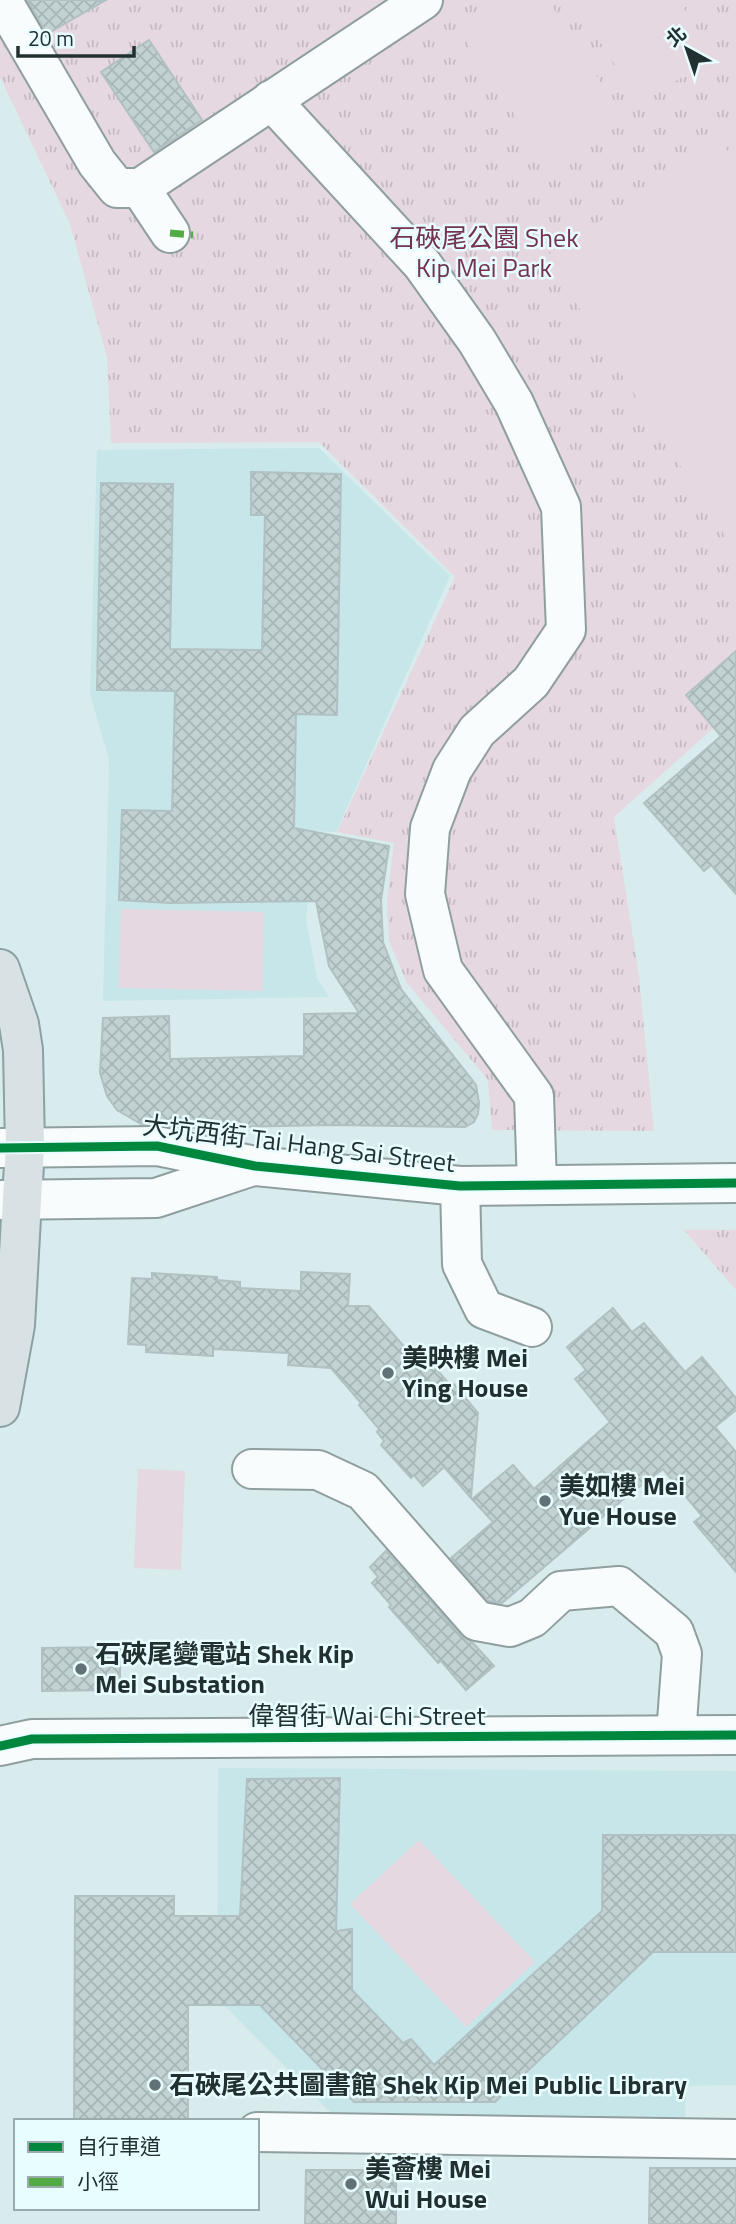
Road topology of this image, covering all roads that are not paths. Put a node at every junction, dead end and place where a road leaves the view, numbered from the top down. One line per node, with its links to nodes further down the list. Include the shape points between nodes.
1 (2, 0): 4 (street, via 97,163 117,188)
2 (423, 0): 3 (street)
3 (271, 100): 4 (street); 10 (street, via 422,264 462,319 513,404 561,507 566,630 531,682 477,731 452,770 430,828 425,894 443,970 534,1096)
4 (140, 188): 5 (street)
5 (170, 233)
6 (0, 969): 7 (main road, via 23,1050)
7 (12, 1147): 8 (street, 大坑西街 Tai Hang Sai Street, via 157,1146); 12 (main road)
8 (255, 1166): 11 (street, 大坑西街 Tai Hang Sai Street); 12 (street, 大坑西街 Tai Hang Sai Street, via 156,1198)
9 (736, 1183): 10 (street, 大坑西街 Tai Hang Sai Street)
10 (537, 1184): 11 (street, 大坑西街 Tai Hang Sai Street)
11 (460, 1186): 13 (street, via 461,1264 484,1309)
12 (11, 1200): 14 (main road, via 15,1325)
13 (532, 1327)
14 (0, 1406)
15 (252, 1469): 16 (street, via 318,1470 363,1491 477,1621 510,1627 532,1618 561,1591 619,1586 674,1632 681,1654)
16 (677, 1735): 17 (street, 偉智街 Wai Chi Street); 18 (street, 偉智街 Wai Chi Street, via 32,1739)
17 (736, 1735)
18 (0, 1746)
19 (259, 2132): 20 (street)
20 (736, 2140)

